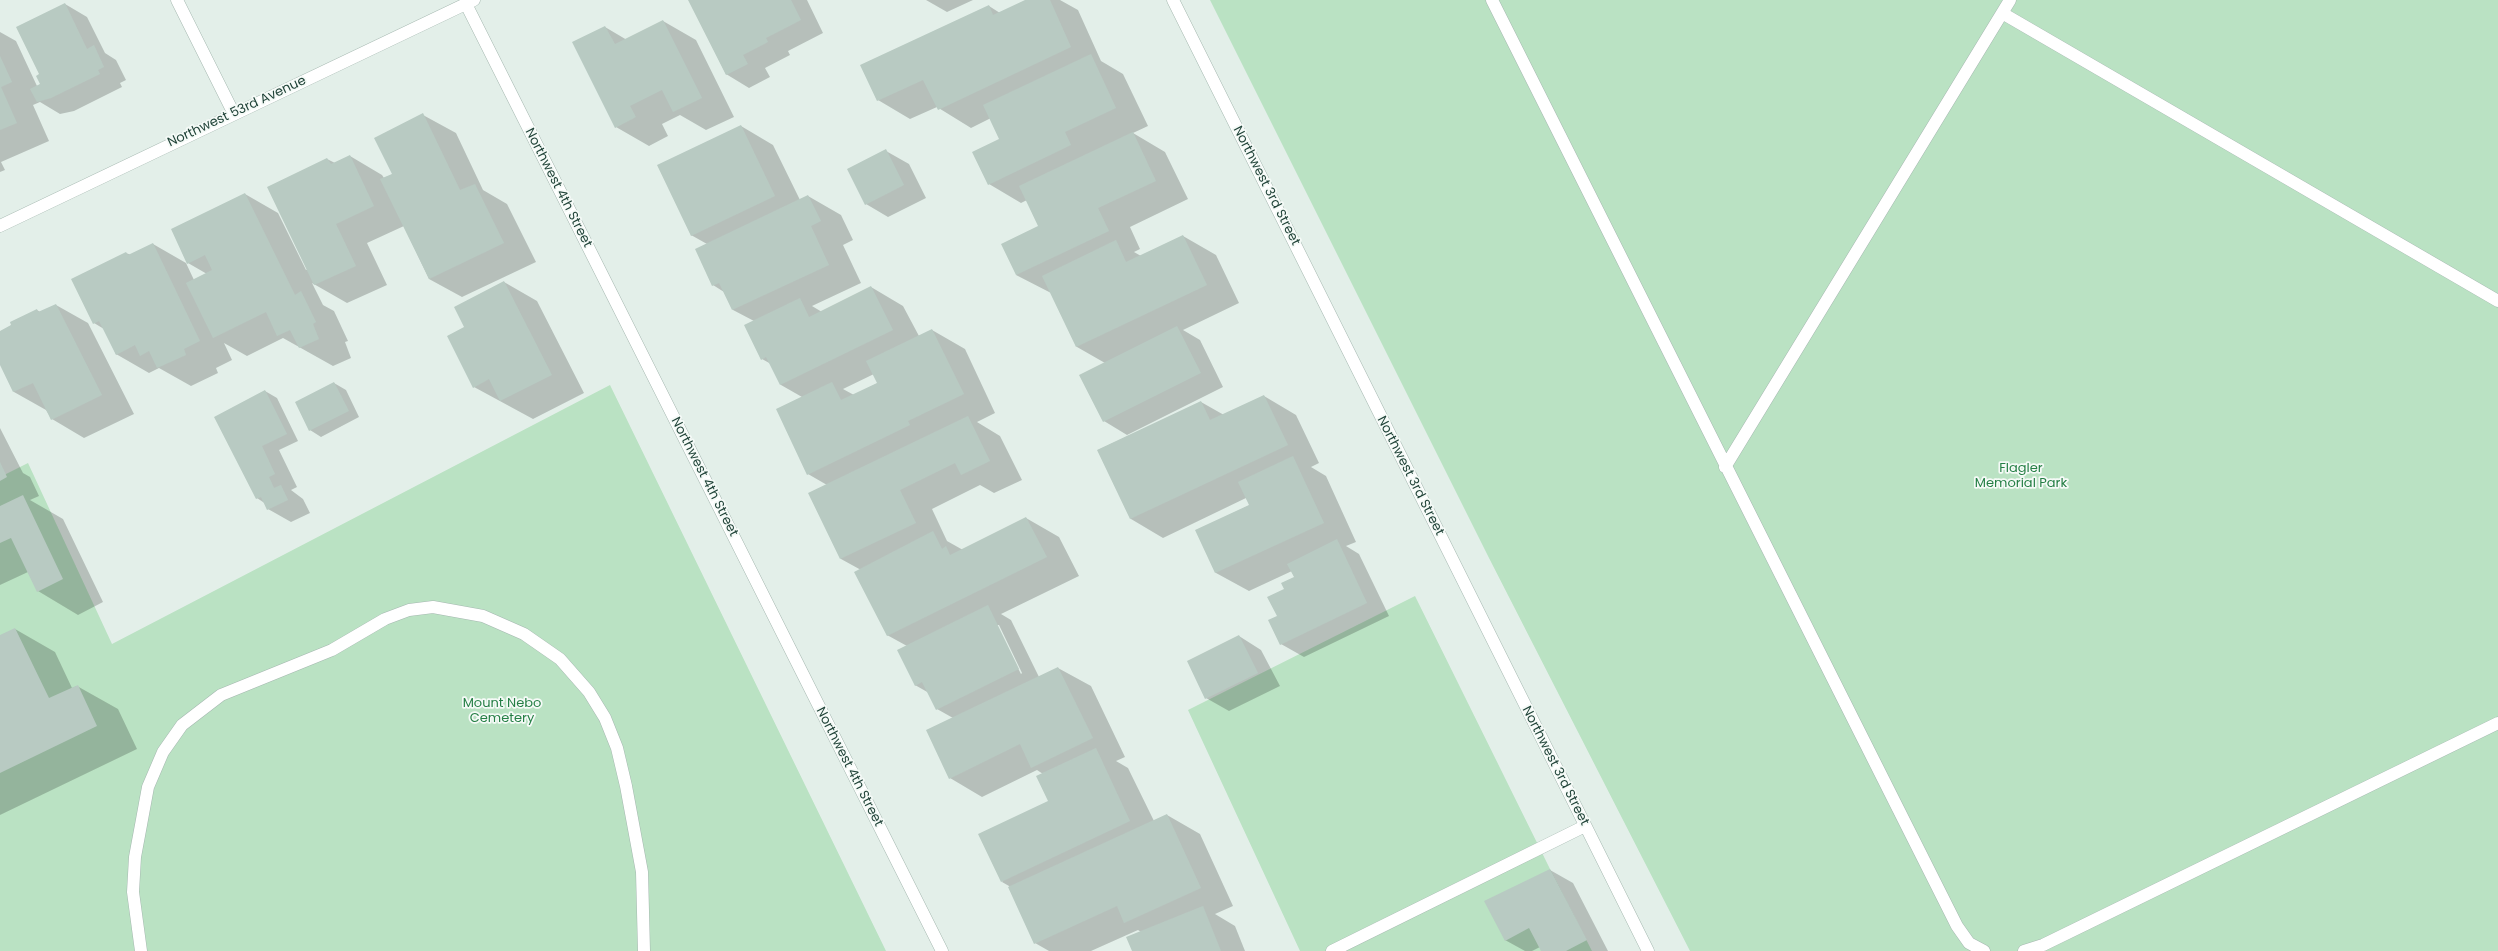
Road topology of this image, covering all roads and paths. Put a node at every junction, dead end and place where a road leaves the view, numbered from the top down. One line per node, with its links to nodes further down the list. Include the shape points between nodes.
1 (178, 0): 7 (street)
2 (1173, 0): 12 (street, Northwest 3rd Street)
3 (1492, 0): 10 (street)
4 (2010, 0): 6 (street)
5 (470, 2): 7 (street, Northwest 53rd Avenue); 15 (street, Northwest 4th Street)
6 (2002, 13): 9 (street); 10 (street)
7 (234, 114): 8 (street, Northwest 53rd Avenue)
8 (0, 226)
9 (2498, 301)
10 (1725, 467): 18 (street, via 1957,926 1969,943)
11 (2498, 723): 19 (street, via 2042,945)
12 (1585, 826): 16 (street); 17 (street, Northwest 3rd Street)
13 (141, 951): 14 (street, via 133,892 135,857 148,787 164,752 182,725 221,695 332,650 385,619 409,610 433,607 483,616 524,634 560,659 589,692 605,718 617,748 642,872)
14 (644, 951)
15 (942, 951)
16 (1332, 951)
17 (1648, 951)
18 (1984, 951)
19 (2024, 951)

